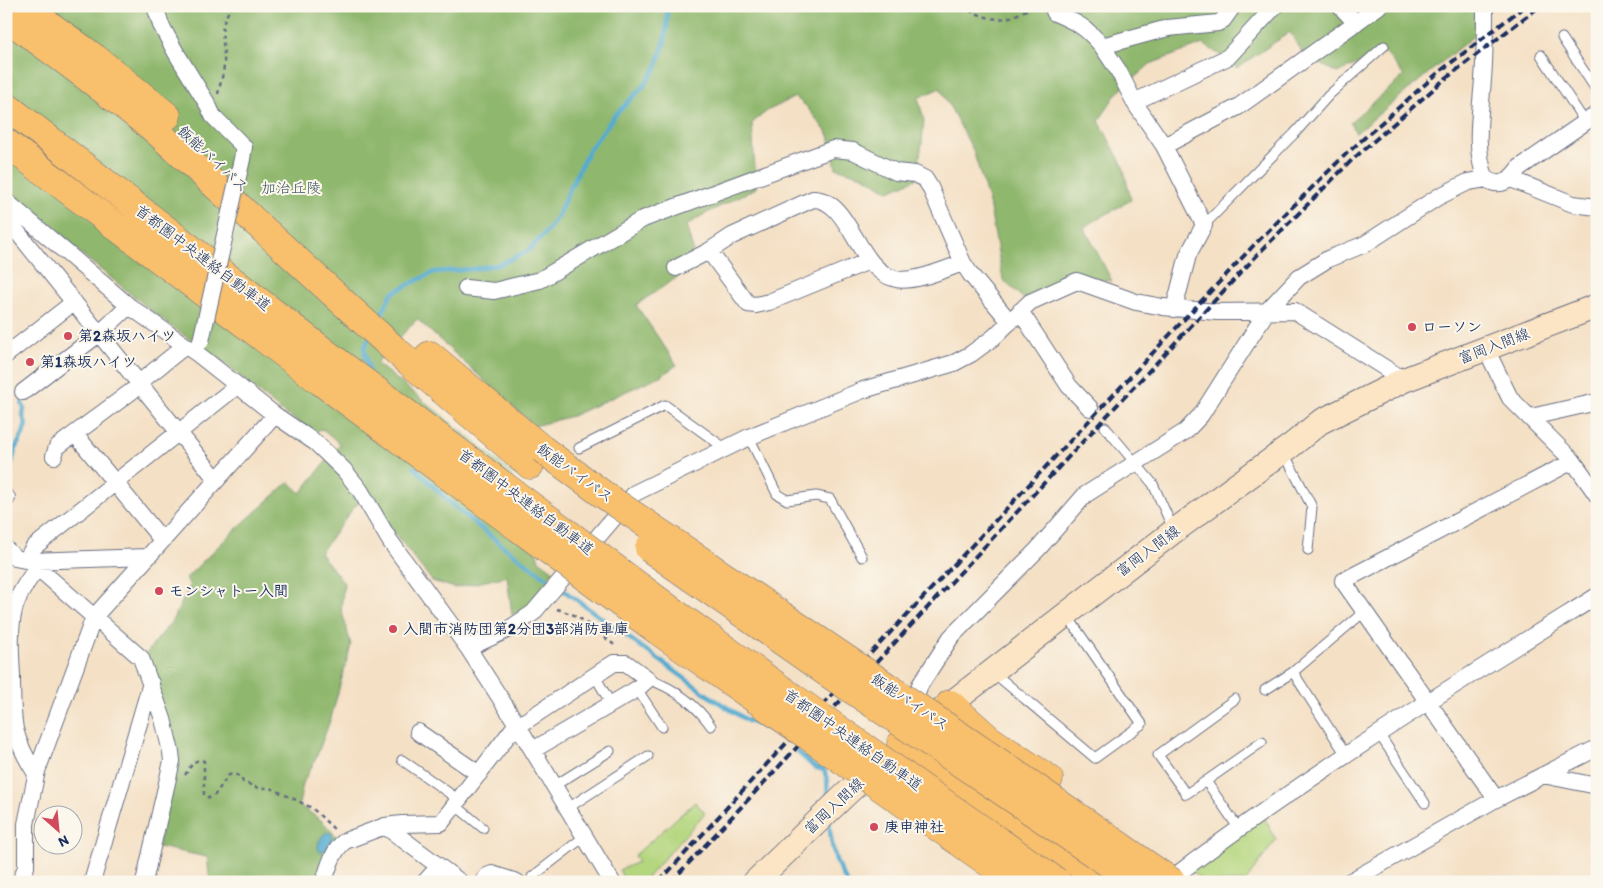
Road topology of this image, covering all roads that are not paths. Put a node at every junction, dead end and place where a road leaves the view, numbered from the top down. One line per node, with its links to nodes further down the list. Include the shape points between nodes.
1 (24, 6): 32 (highway, 飯能バイパス, via 166,115)
2 (155, 6): 41 (street, bridge, via 175,51 213,116 244,147)
3 (1052, 6): 12 (street, via 1055,13 1079,23)
4 (1233, 6): 12 (street, via 1218,23 1168,28)
5 (1275, 6): 16 (street, via 1228,58)
6 (1340, 6): 10 (street)
7 (1379, 6): 10 (street)
8 (1485, 6): 21 (street, via 1479,133)
9 (6, 17): 32 (highway, 飯能バイパス, via 154,130)
10 (1356, 22): 20 (street, via 1238,107)
11 (1562, 38): 15 (lane)
12 (1102, 46): 16 (street)
13 (1384, 46): 26 (lane, via 1330,95)
14 (1541, 55): 18 (lane)
15 (1597, 90)
16 (1134, 102): 20 (street)
17 (6, 106): 44 (highway, 首都圏中央連絡自動車道)
18 (1591, 118): 22 (street, via 1518,168)
19 (6, 143): 44 (highway, 首都圏中央連絡自動車道)
20 (1164, 146): 26 (street)
21 (1486, 179): 22 (street, via 1502,183); 37 (street, via 1468,182 1438,197 1365,244 1328,259 1299,277)
22 (1511, 179): 24 (street, via 1573,204)
23 (6, 202): 34 (street)
24 (1597, 207)
25 (6, 218): 33 (street)
26 (1204, 225): 36 (street, via 1188,255)
27 (709, 251): 28 (street, via 748,304 756,305); 28 (street, via 732,236 813,199 822,199 837,211); 30 (street)
28 (869, 261): 29 (street, via 883,274 897,280 915,278)
29 (963, 263): 31 (street, via 925,179 915,174 896,172 854,151 833,149 643,219 540,280 494,291); 38 (street, via 971,275)
30 (676, 268)
31 (466, 288)
32 (342, 291): 61 (highway, 飯能バイパス)
33 (74, 302): 39 (street); 43 (street)
34 (129, 306): 39 (street); 40 (street)
35 (1597, 306): 42 (main road, 富岡入間線)
36 (1174, 309): 37 (street); 38 (street, via 1136,302 1078,281 1030,302)
37 (1267, 311): 45 (street, via 1295,311); 63 (street, via 1201,415 1186,431)
38 (1015, 316): 50 (street); 56 (street, via 994,338 954,363 863,390)
39 (100, 333): 46 (street); 48 (street)
40 (185, 346): 41 (street); 46 (street)
41 (200, 348): 47 (street)
42 (1486, 349): 45 (main road, 富岡入間線); 52 (street, via 1510,398)
43 (6, 355)
44 (327, 370): 127 (highway, 首都圏中央連絡自動車道, bridge, via 658,631); 128 (highway, 首都圏中央連絡自動車道, bridge)
45 (1404, 380): 59 (main road, 富岡入間線, via 1320,422)
46 (140, 385): 54 (street); 55 (street)
47 (237, 386): 51 (street); 55 (street)
48 (23, 392)
49 (1597, 402): 52 (street)
50 (1090, 408)
51 (275, 415): 64 (street); 78 (street, via 316,443 344,470 360,490 390,541)
52 (1531, 418): 62 (street)
53 (1105, 427): 63 (lane)
54 (76, 434): 60 (street, via 57,447); 65 (street)
55 (178, 434): 64 (street); 65 (street)
56 (749, 437): 58 (street); 72 (lane, via 777,494 787,500 816,496 830,500)
57 (579, 448): 58 (lane, via 665,405)
58 (726, 449): 78 (street, via 635,493 533,613 509,629)
59 (1283, 451): 67 (main road, 富岡入間線); 70 (lane, via 1312,508)
60 (54, 456)
61 (536, 457): 130 (highway, 飯能バイパス, bridge, via 818,666); 132 (highway, 飯能バイパス, bridge, via 604,495)
62 (1573, 461): 66 (street); 75 (street, via 1343,581)
63 (1136, 464): 67 (lane, via 1153,484); 94 (street, via 1085,495 1038,549 952,637 920,685 904,729)
64 (217, 480): 68 (street)
65 (116, 484): 68 (street); 73 (street, via 34,547 30,553)
66 (1597, 495)
67 (1174, 531): 76 (main road, 富岡入間線)
68 (162, 540): 71 (street)
69 (6, 549): 73 (street, via 15,558)
70 (1308, 550)
71 (148, 557): 73 (street); 77 (street)
72 (862, 557)
73 (34, 564): 77 (street); 102 (street, via 13,612 11,649 16,730 25,758)
74 (1597, 596): 86 (street)
75 (1365, 611): 80 (lane); 86 (street)
76 (1066, 614): 79 (main road, 富岡入間線); 79 (lane, via 1142,724 1095,758)
77 (94, 618): 82 (street, via 141,658); 102 (street)
78 (468, 648): 89 (street)
79 (992, 672): 88 (main road, 富岡入間線)
80 (1293, 672): 84 (lane); 99 (lane)
81 (595, 676): 83 (street, via 614,663 626,663); 87 (lane); 89 (street)
82 (151, 683): 119 (street); 120 (street, via 172,761)
83 (643, 684): 87 (street); 90 (lane, via 657,682 683,697 702,713); 91 (lane)
84 (1265, 690)
85 (1235, 699): 105 (lane, via 1158,755 1186,794)
86 (1428, 701): 93 (street); 108 (street)
87 (611, 704): 97 (street)
88 (950, 704): 94 (main road, 富岡入間線); 133 (highway, via 989,740 1168,862)
89 (518, 726): 97 (street); 103 (street)
90 (711, 726)
91 (662, 727)
92 (418, 732): 103 (street)
93 (1379, 734): 99 (street); 110 (lane)
94 (906, 741): 126 (main road, 富岡入間線); 129 (highway)
95 (1262, 742): 105 (lane)
96 (1597, 748): 104 (street)
97 (533, 750): 106 (street)
98 (610, 752): 106 (lane)
99 (1346, 755): 114 (street)
100 (648, 756): 111 (lane)
101 (402, 760): 109 (lane)
102 (36, 774): 118 (street, via 26,824 26,867)
103 (479, 774): 109 (street)
104 (1544, 775): 107 (street); 108 (street)
105 (1206, 781): 114 (lane)
106 (554, 786): 111 (street)
107 (1597, 786)
108 (1496, 800): 134 (street)
109 (457, 802): 112 (street, via 441,823); 113 (lane)
110 (1425, 803)
111 (568, 808): 115 (street)
112 (385, 826): 116 (street); 121 (street, via 341,844)
113 (483, 828)
114 (1239, 829): 131 (street)
115 (585, 836): 117 (lane); 125 (street)
116 (439, 866): 122 (street); 123 (street)
117 (525, 880): 124 (street, via 492,874)
118 (20, 882)
119 (92, 882)
120 (144, 882)
121 (324, 882)
122 (425, 882)
123 (460, 882)
124 (483, 882)
125 (612, 882)
126 (755, 882)
127 (1016, 882)
128 (1057, 882)
129 (1103, 882)
130 (1136, 882)
131 (1167, 882)
132 (1172, 882)
133 (1188, 882)
134 (1348, 882)

